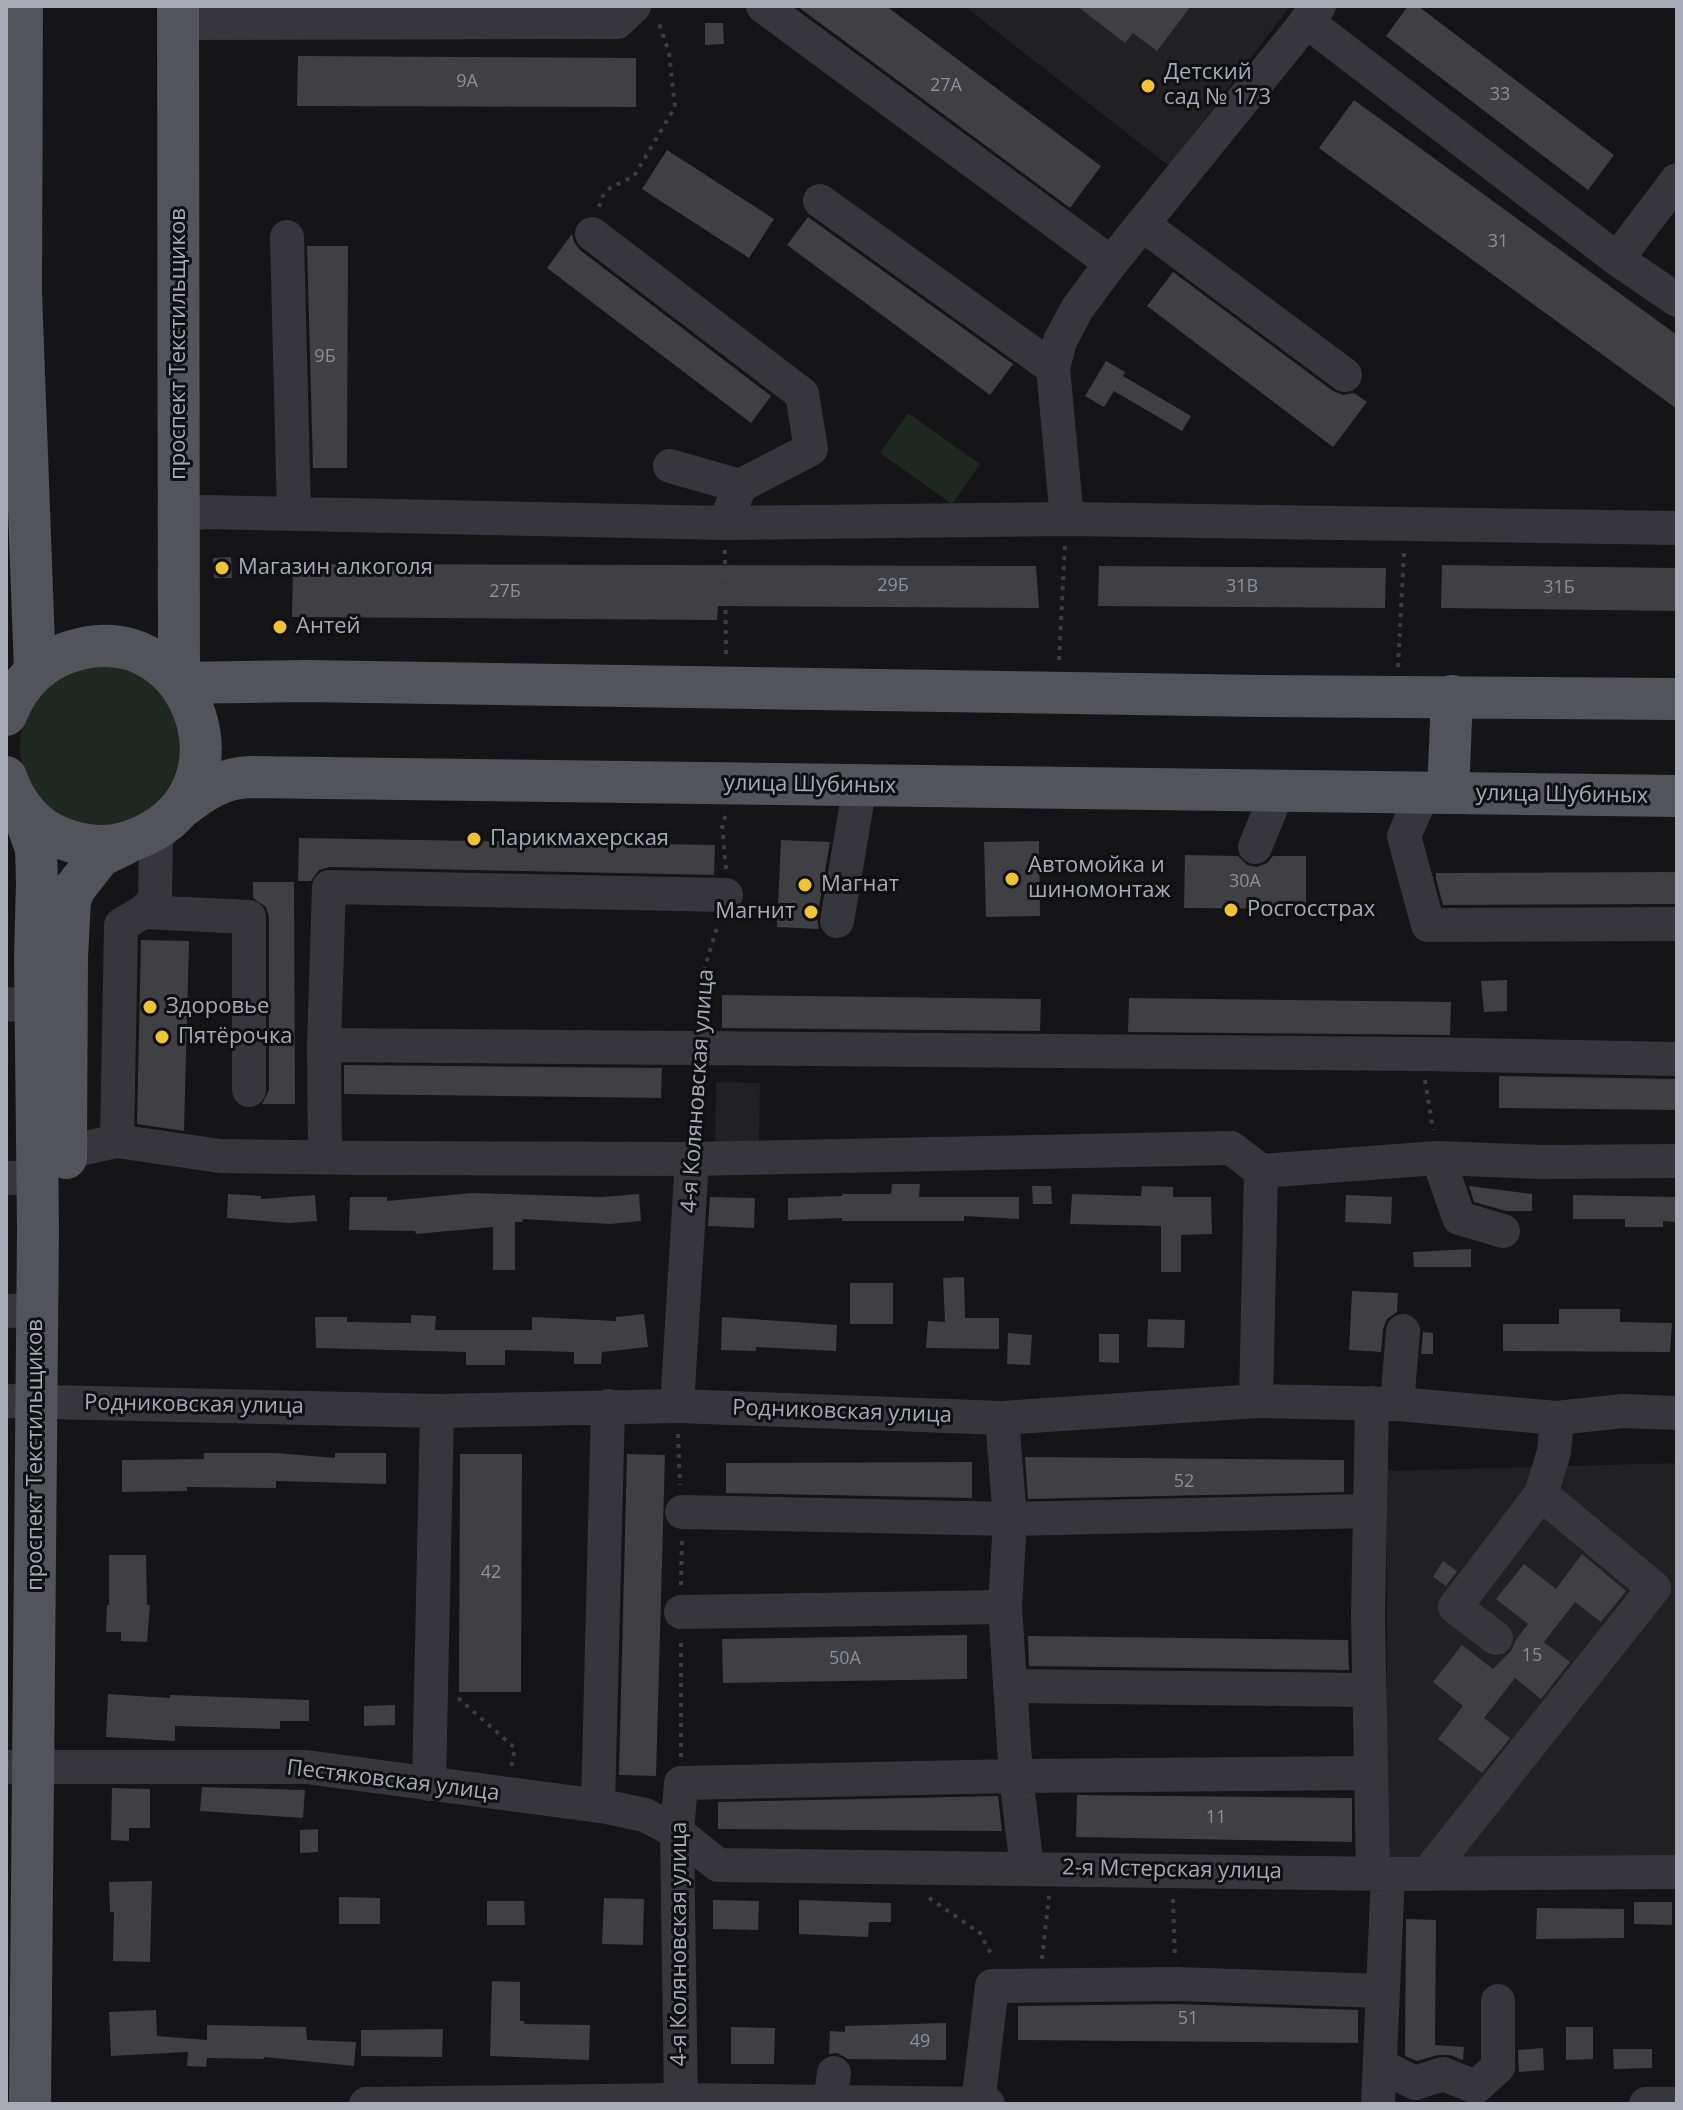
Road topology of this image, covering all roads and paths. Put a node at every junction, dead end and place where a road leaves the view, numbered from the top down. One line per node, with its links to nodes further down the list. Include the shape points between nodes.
1 (22, 6): 17 (main road, via 21,293)
2 (634, 6): 6 (street, via 617,22)
3 (661, 6): 10 (path, via 657,21 669,53 675,107 634,176 602,197)
4 (763, 6): 13 (street)
5 (1312, 14): 9 (street); 12 (street)
6 (178, 15): 21 (main road, проспект Текстильщиков)
7 (1677, 180): 12 (street)
8 (820, 201): 15 (street)
9 (1142, 224): 13 (street); 16 (street)
10 (592, 234): 19 (street, via 802,394 811,449)
11 (287, 237): 20 (street)
12 (1617, 259): 14 (street)
13 (1111, 263): 15 (street, via 1077,309)
14 (1677, 300)
15 (1053, 368): 22 (street)
16 (1345, 375)
17 (15, 385): 30 (main road)
18 (670, 466): 19 (street)
19 (740, 486): 23 (street)
20 (294, 513): 21 (street, via 203,512); 23 (street)
21 (181, 517): 29 (main road, проспект Текстильщиков)
22 (1067, 519): 23 (street); 24 (street); 26 (path)
23 (725, 523): 27 (path)
24 (1405, 526): 25 (street); 28 (path)
25 (1677, 528)
26 (1059, 667)
27 (726, 669)
28 (1397, 675)
29 (179, 683): 30 (main road, via 137,653 101,646 65,653); 31 (main road); 39 (main road, via 195,712 201,739 195,780)
30 (17, 688)
31 (1452, 696): 32 (main road); 36 (main road, улица Шубиных)
32 (1677, 699)
33 (740, 784): 34 (main road, улица Шубиных); 39 (main road, улица Шубиных, via 239,777 209,787); 41 (path, 4-я Коляновская улица, via 722,824)
34 (860, 785): 35 (main road, улица Шубиных); 43 (street)
35 (1278, 791): 36 (main road, улица Шубиных); 40 (street)
36 (1435, 793): 38 (main road, улица Шубиных); 44 (street, via 1404,836 1428,925)
37 (13, 795): 39 (main road, via 51,834 78,844 100,847); 45 (main road, проспект Текстильщиков, via 36,849)
38 (1677, 796)
39 (154, 827): 42 (street, via 155,900); 56 (main road, проспект Текстильщиков, via 100,856 70,900)
40 (1255, 847)
41 (726, 895): 46 (street, via 329,887); 47 (path, 4-я Коляновская улица, via 705,967)
42 (143, 912): 50 (street, via 249,917); 51 (street, via 121,925)
43 (837, 921)
44 (1677, 924)
45 (21, 1005): 56 (main road, проспект Текстильщиков)
46 (324, 1045): 47 (street); 52 (street)
47 (699, 1048): 48 (street); 54 (path, 4-я Коляновская улица)
48 (1421, 1054): 49 (street); 53 (path)
49 (1677, 1059)
50 (249, 1090)
51 (117, 1141): 52 (street, via 220,1156); 56 (street)
52 (325, 1156): 54 (street)
53 (1438, 1158): 55 (street, via 1521,1174); 57 (street); 58 (street, via 1462,1228)
54 (692, 1159): 57 (street, via 1231,1148); 65 (street, 4-я Коляновская улица)
55 (1677, 1161)
56 (37, 1169): 59 (main road, проспект Текстильщиков); 61 (main road, проспект Текстильщиков)
57 (1261, 1171): 62 (street)
58 (1503, 1231)
59 (21, 1310): 61 (main road, проспект Текстильщиков)
60 (1403, 1331): 63 (street)
61 (35, 1401): 66 (street, Родниковская улица); 80 (main road, проспект Текстильщиков)
62 (1256, 1401): 63 (street, Родниковская улица); 68 (street, Родниковская улица)
63 (1384, 1404): 69 (street, Родниковская улица); 71 (street)
64 (608, 1406): 65 (street, Родниковская улица); 66 (street, Родниковская улица); 85 (street)
65 (677, 1406): 68 (street, Родниковская улица)
66 (437, 1411): 78 (street)
67 (1677, 1413): 69 (street, Родниковская улица, via 1623,1411)
68 (1002, 1418): 73 (street)
69 (1557, 1418): 70 (street, via 1554,1452)
70 (1541, 1494): 76 (street, via 1455,1607); 92 (street, via 1654,1588)
71 (1369, 1511): 73 (street); 79 (street)
72 (682, 1512): 73 (street)
73 (1010, 1519): 74 (street)
74 (1005, 1607): 75 (street); 77 (street)
75 (681, 1612)
76 (1496, 1638)
77 (1010, 1686): 79 (street); 82 (street)
78 (431, 1687): 83 (street); 84 (path, via 460,1698 515,1748)
79 (1369, 1690): 81 (street)
80 (34, 1766): 83 (street, Пестяковская улица, via 306,1767); 99 (main road, проспект Текстильщиков); 100 (main road, проспект Текстильщиков)
81 (1371, 1773): 82 (street); 91 (street)
82 (1016, 1776): 86 (street, 4-я Коляновская улица, via 681,1783); 88 (street)
83 (429, 1784): 84 (street, Пестяковская улица)
84 (506, 1794): 85 (street, Пестяковская улица)
85 (598, 1806): 86 (street, Пестяковская улица, via 645,1815)
86 (677, 1832): 87 (street, 2-я Мстерская улица, via 718,1865); 98 (street, 4-я Коляновская улица)
87 (882, 1867): 88 (street, 2-я Мстерская улица); 94 (path, via 980,1933)
88 (1040, 1869): 89 (street, 2-я Мстерская улица); 94 (path)
89 (1172, 1870): 91 (street, 2-я Мстерская улица); 93 (path)
90 (1677, 1872): 92 (street, 2-я Мстерская улица)
91 (1381, 1873): 92 (street, 2-я Мстерская улица); 95 (street)
92 (1427, 1874)
93 (1176, 1984): 94 (street); 95 (street)
94 (1023, 1986): 102 (street, via 992,1986)
95 (1383, 1991): 97 (street)
96 (1498, 2001): 97 (street, via 1498,2067 1476,2087 1443,2074 1415,2083)
97 (1380, 2065): 104 (street)
98 (681, 2102): 101 (street); 102 (street, via 832,2088)
99 (30, 2104)
100 (57, 2104)
101 (366, 2104)
102 (978, 2104): 103 (street)
103 (988, 2104)
104 (1378, 2104)
105 (1646, 2104): 106 (street)
106 (1677, 2104)

